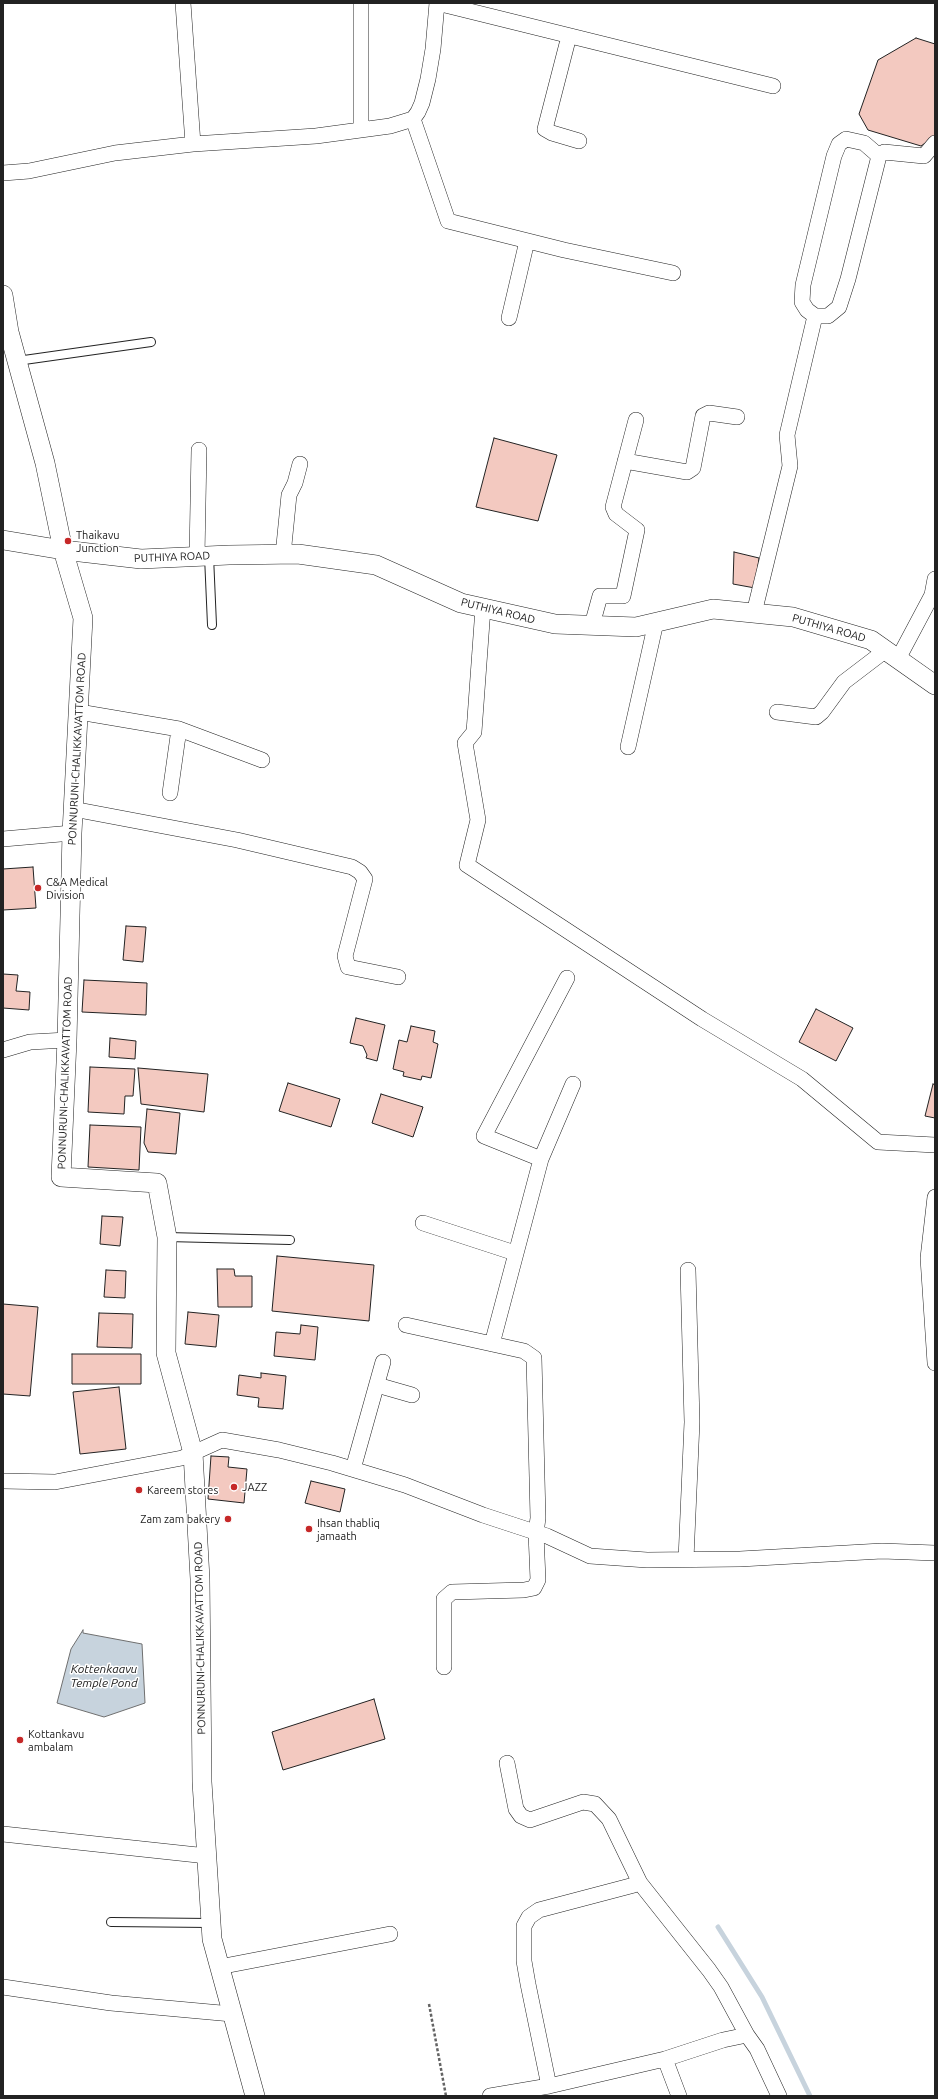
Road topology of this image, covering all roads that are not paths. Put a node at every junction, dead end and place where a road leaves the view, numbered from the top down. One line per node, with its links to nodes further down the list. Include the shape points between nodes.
1 (183, 3): 10 (street)
2 (361, 3): 7 (street)
3 (437, 3): 4 (street); 6 (street, via 428,79 422,102)
4 (569, 36): 5 (street); 8 (street, via 545,129)
5 (774, 86)
6 (413, 119): 7 (street, via 390,126); 13 (street, via 448,221)
7 (361, 130): 10 (street, via 316,136)
8 (578, 141)
9 (935, 143): 11 (street, via 924,156 884,152)
10 (192, 144): 12 (street, via 115,153 29,171)
11 (879, 156): 16 (street, via 839,307 828,316); 16 (street, via 864,143 846,139 839,144 834,156 803,285 802,302 806,310)
12 (3, 173)
13 (527, 241): 14 (street); 17 (street)
14 (673, 273)
15 (3, 295): 18 (street, PONNURUNI-CHALIKKAVATTOM ROAD)
16 (815, 316): 32 (street, via 788,435 790,466)
17 (509, 318)
18 (6, 332): 20 (street, PONNURUNI-CHALIKKAVATTOM ROAD)
19 (151, 342): 20 (lane)
20 (17, 361): 27 (street, PONNURUNI-CHALIKKAVATTOM ROAD, via 45,463)
21 (737, 417): 24 (street, via 709,413 703,416 693,468 686,472)
22 (636, 420): 24 (street)
23 (199, 450): 29 (street)
24 (625, 462): 35 (street, via 613,507 616,514 637,530 624,596 600,596)
25 (300, 464): 28 (street, via 289,495)
26 (3, 540): 27 (street, PUTHIYA ROAD)
27 (63, 550): 29 (street, PUTHIYA ROAD, via 141,559); 38 (street, PONNURUNI-CHALIKKAVATTOM ROAD, via 83,618)
28 (283, 554): 29 (street, PUTHIYA ROAD); 31 (street, PUTHIYA ROAD, via 376,565 461,603)
29 (203, 556): 34 (lane)
30 (935, 580): 36 (street, via 932,595)
31 (483, 608): 35 (street, PUTHIYA ROAD, via 555,624); 52 (street, via 474,732 465,743 478,820 467,865 702,1019 802,1079 878,1142)
32 (754, 613): 33 (street, PUTHIYA ROAD, via 713,609); 36 (street, PUTHIYA ROAD, via 793,617 871,640)
33 (656, 622): 35 (street, PUTHIYA ROAD, via 636,627); 41 (street)
34 (212, 625)
35 (592, 625)
36 (892, 655): 37 (street, PUTHIYA ROAD); 39 (street, via 844,682 816,717)
37 (935, 685)
38 (79, 712): 40 (street); 44 (street, PONNURUNI-CHALIKKAVATTOM ROAD)
39 (777, 712)
40 (179, 729): 42 (street); 43 (street)
41 (628, 747)
42 (262, 760)
43 (170, 793)
44 (73, 809): 45 (street, PONNURUNI-CHALIKKAVATTOM ROAD); 47 (street, via 237,840 352,867 365,879 344,956 348,967)
45 (72, 833): 46 (street); 49 (street, PONNURUNI-CHALIKKAVATTOM ROAD)
46 (3, 839)
47 (398, 977)
48 (567, 978): 53 (street, via 484,1136)
49 (67, 1040): 50 (street, via 30,1042); 56 (street, PONNURUNI-CHALIKKAVATTOM ROAD, via 61,1177 157,1183)
50 (3, 1050)
51 (573, 1084): 53 (street)
52 (935, 1145)
53 (541, 1159): 58 (street)
54 (935, 1197): 63 (street, via 928,1258)
55 (423, 1223): 58 (street)
56 (167, 1237): 57 (lane); 66 (street, PONNURUNI-CHALIKKAVATTOM ROAD, via 166,1353)
57 (290, 1240)
58 (515, 1253): 61 (street)
59 (688, 1270): 71 (street, via 692,1422)
60 (406, 1325): 61 (street)
61 (492, 1344): 69 (street, via 524,1351 534,1358 538,1518)
62 (383, 1362): 64 (street)
63 (935, 1363)
64 (377, 1385): 65 (street); 67 (street)
65 (412, 1395)
66 (192, 1452): 67 (street, via 222,1440 279,1450); 68 (street, via 182,1458 55,1482); 75 (street, PONNURUNI-CHALIKKAVATTOM ROAD, via 200,1579 202,1782)
67 (353, 1469): 69 (street, via 405,1485)
68 (3, 1481)
69 (536, 1533): 71 (street, via 590,1556 647,1560); 72 (street, via 538,1580 534,1588 452,1592 444,1599)
70 (935, 1553): 71 (street, via 882,1551 740,1559)
71 (686, 1559)
72 (444, 1667)
73 (507, 1763): 76 (street, via 516,1809 521,1816 530,1820 583,1802 594,1804 609,1819)
74 (3, 1834): 75 (street)
75 (207, 1856): 78 (street, PONNURUNI-CHALIKKAVATTOM ROAD)
76 (640, 1883): 83 (street, via 721,1987); 85 (street, via 539,1910 524,1926 524,1961)
77 (111, 1922): 78 (lane)
78 (210, 1923): 80 (street, PONNURUNI-CHALIKKAVATTOM ROAD)
79 (390, 1934): 80 (street)
80 (219, 1967): 82 (street, PONNURUNI-CHALIKKAVATTOM ROAD)
81 (3, 1986): 82 (street, via 111,2003)
82 (232, 2014): 86 (street, PONNURUNI-CHALIKKAVATTOM ROAD)
83 (747, 2035): 84 (street); 89 (street, via 757,2049)
84 (665, 2059): 85 (street); 88 (street)
85 (549, 2086): 87 (street)
86 (254, 2096)
87 (490, 2096)
88 (680, 2096)
89 (779, 2096)

